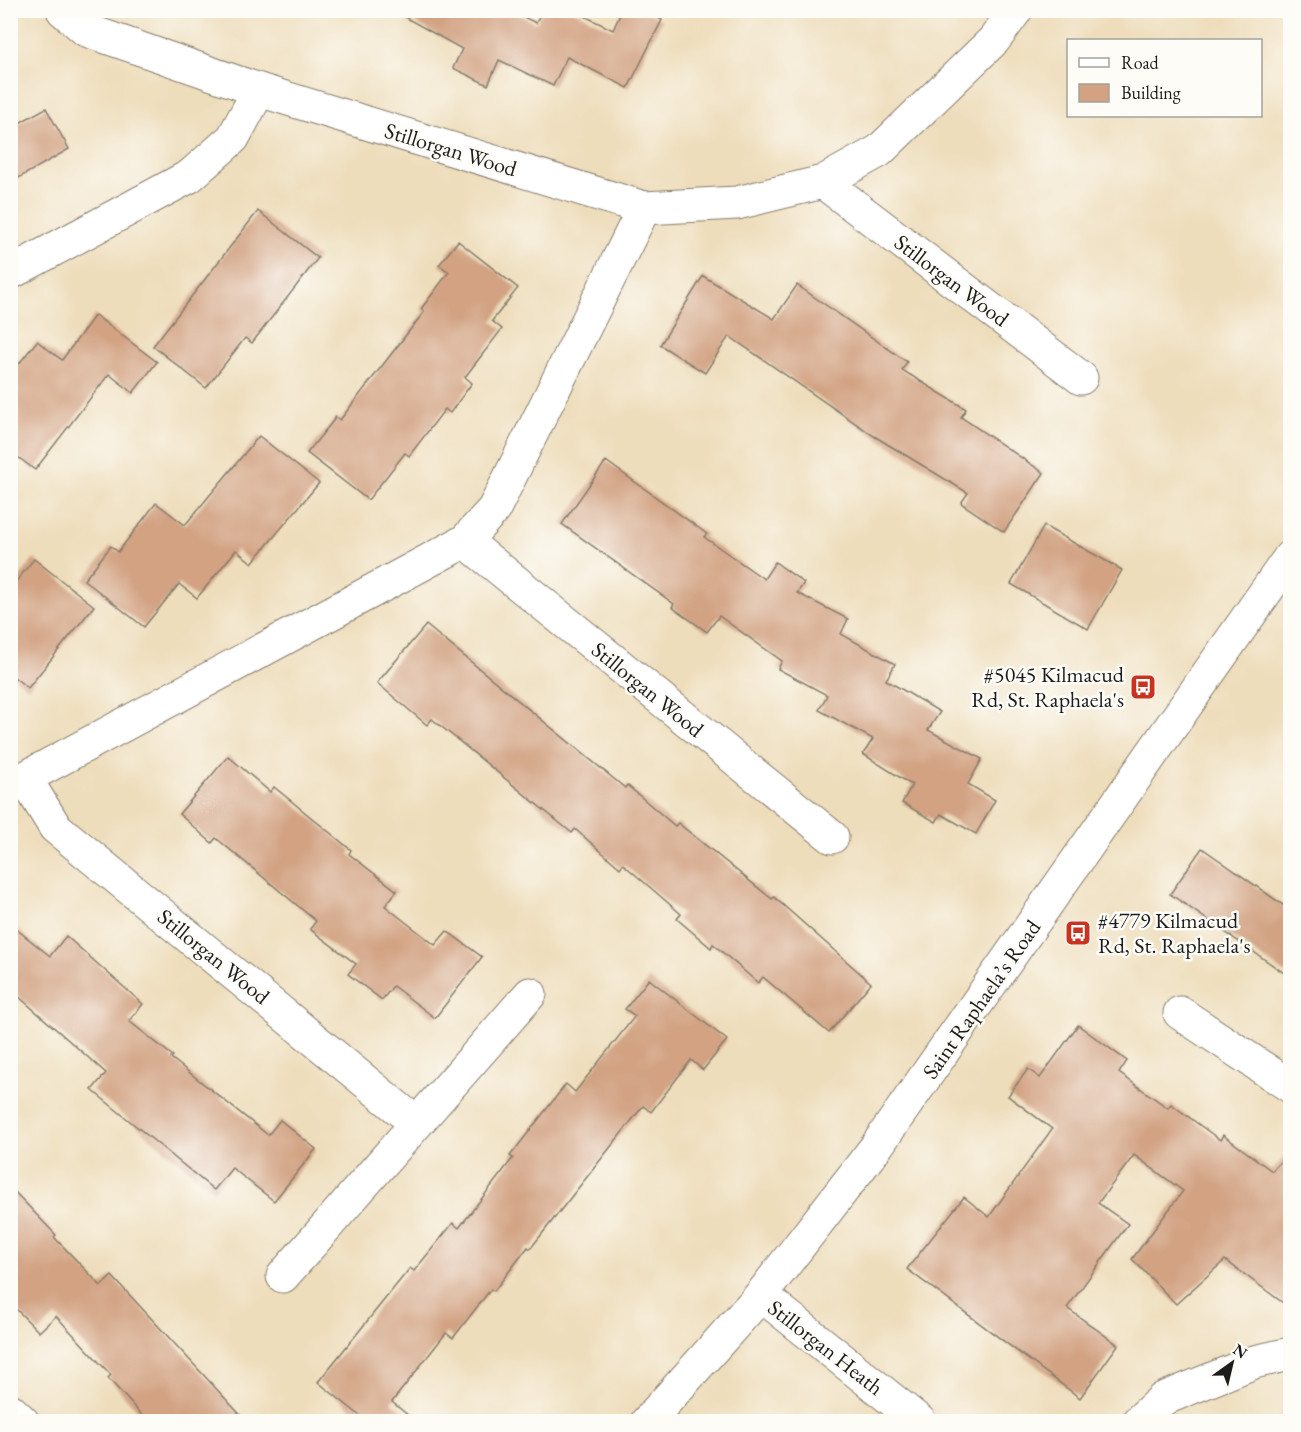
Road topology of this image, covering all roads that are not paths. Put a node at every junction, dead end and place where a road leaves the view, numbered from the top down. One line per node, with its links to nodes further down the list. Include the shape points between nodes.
1 (63, 10): 3 (street, Stillorgan Wood, via 86,30)
2 (1016, 10): 4 (street, Stillorgan Wood, via 994,39 879,151)
3 (259, 90): 5 (street, Stillorgan Wood); 6 (street, via 233,138 190,176)
4 (823, 182): 5 (street, Stillorgan Wood, via 737,203); 7 (street, Stillorgan Wood)
5 (644, 208): 8 (street, Stillorgan Wood, via 494,509)
6 (10, 273)
7 (1081, 378)
8 (465, 541): 10 (street, Stillorgan Wood); 11 (street, Stillorgan Wood)
9 (1289, 562): 17 (street, Saint Raphaela’s Road, via 889,1128)
10 (18, 782): 15 (street, Stillorgan Wood, via 56,827)
11 (832, 837)
12 (530, 994): 15 (street)
13 (1180, 1013): 14 (street)
14 (1290, 1086)
15 (416, 1123): 16 (street)
16 (283, 1276)
17 (761, 1295): 21 (street, Saint Raphaela’s Road); 22 (street, Stillorgan Heath)
18 (1290, 1354): 23 (street, via 1254,1362 1163,1399)
19 (10, 1410): 20 (street)
20 (23, 1422)
21 (646, 1422)
22 (920, 1422)
23 (1138, 1422)

